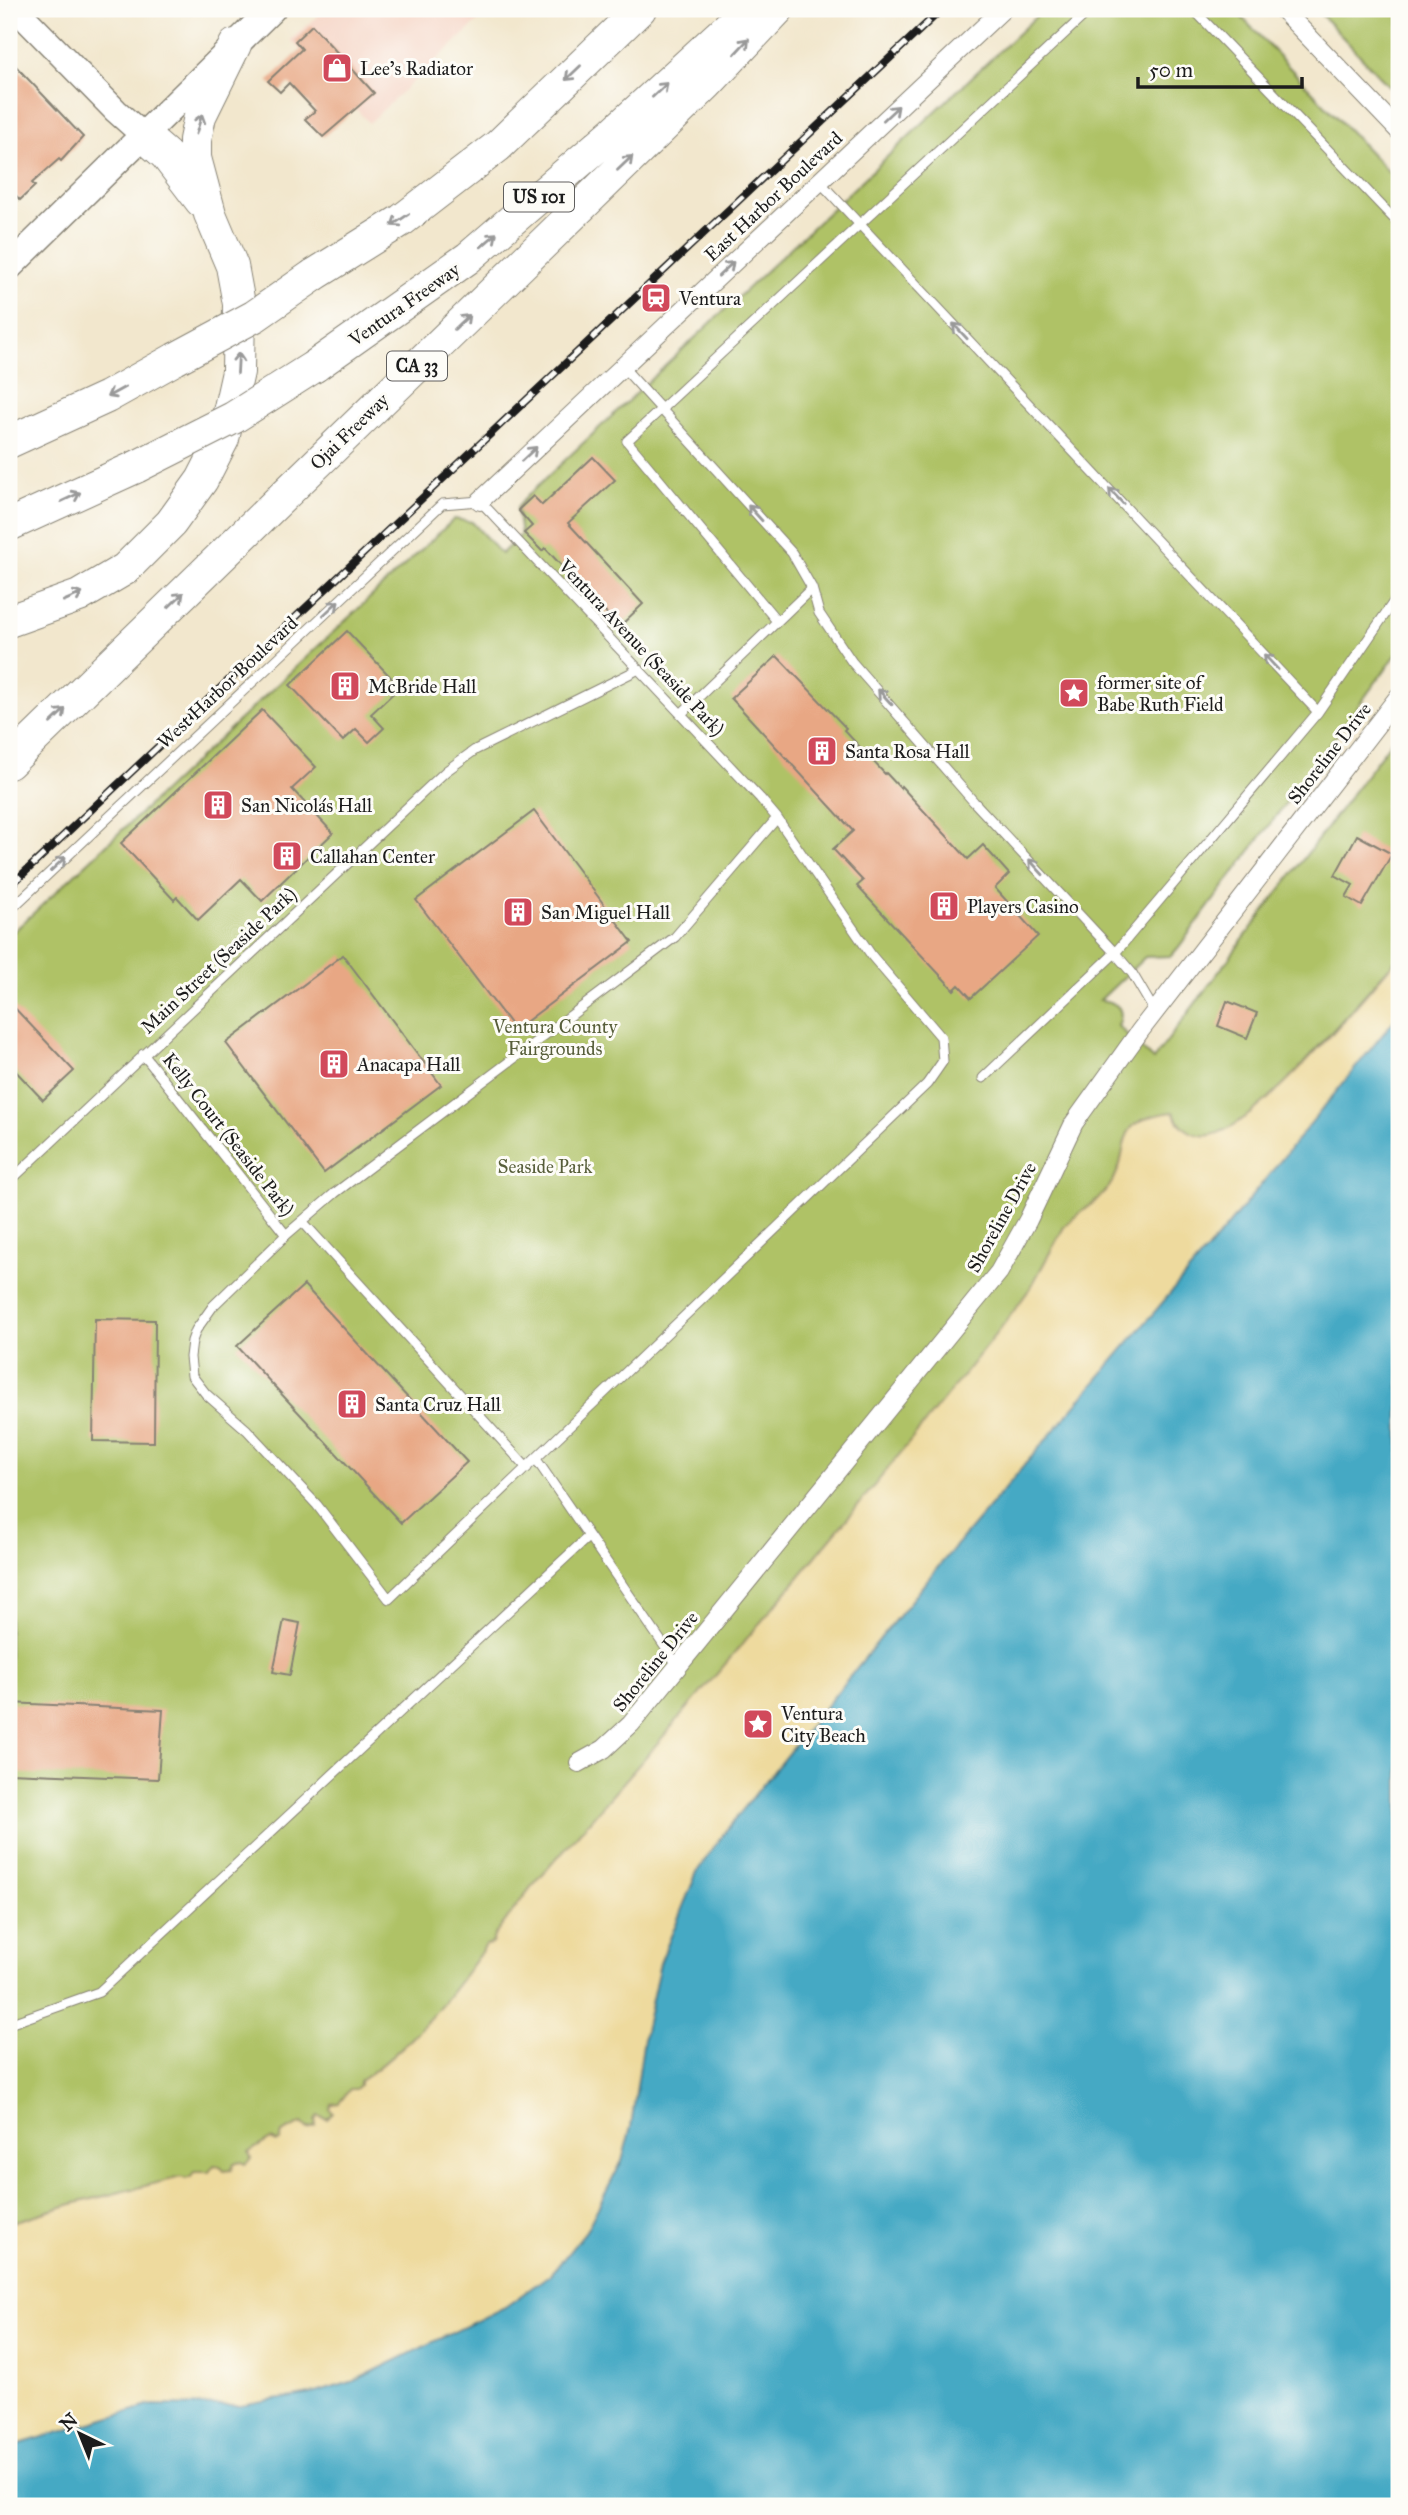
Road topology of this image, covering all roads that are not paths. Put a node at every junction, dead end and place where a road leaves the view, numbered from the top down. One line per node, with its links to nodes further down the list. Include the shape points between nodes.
1 (16, 9): 12 (main road)
2 (272, 9): 10 (main road)
3 (640, 9): 20 (highway, one-way to 20, bridge, via 498,146 402,220 255,316 107,397)
4 (748, 9): 22 (highway, Ventura Freeway / US 101, one-way to 4, bridge, via 233,418 315,366 468,258)
5 (778, 9): 31 (highway, Ojai Freeway / CA 33, one-way to 5, via 707,84)
6 (1003, 9): 13 (street, East Harbor Boulevard, one-way to 6)
7 (1091, 9): 15 (lane)
8 (1193, 9): 16 (lane)
9 (1282, 9): 11 (street)
10 (235, 45): 12 (main road); 14 (highway, one-way to 10, via 195,158 195,135)
11 (1399, 131)
12 (143, 135): 14 (highway, via 166,155); 17 (main road)
13 (819, 181): 15 (lane); 18 (street, East Harbor Boulevard, one-way to 13)
14 (210, 214): 25 (highway, one-way to 14, via 79,596 125,569 171,523 223,439 238,372 239,304 232,266)
15 (859, 224): 19 (lane); 29 (lane, one-way to 15)
16 (1399, 224)
17 (9, 267)
18 (622, 366): 19 (lane); 21 (street, East Harbor Boulevard, one-way to 18)
19 (661, 409): 23 (lane, one-way to 19, via 792,553); 26 (lane, via 627,442)
20 (9, 442)
21 (480, 501): 27 (lane, Ventura Avenue (Seaside Park)); 33 (lane, West Harbor Boulevard, one-way to 21, via 442,504)
22 (9, 525)
23 (812, 588): 26 (lane); 34 (lane, one-way to 23, via 852,662 819,612)
24 (1399, 594): 29 (lane)
25 (9, 621)
26 (777, 621): 30 (lane)
27 (639, 669): 30 (lane, Ventura Avenue (Seaside Park)); 36 (lane, Main Street (Seaside Park), via 475,750 446,771)
28 (1399, 696): 35 (street, Shoreline Drive)
29 (1318, 712): 34 (lane)
30 (681, 714): 32 (lane, Ventura Avenue (Seaside Park))
31 (9, 763)
32 (777, 818): 39 (lane, via 675,937); 41 (lane, Ventura Avenue (Seaside Park), via 872,956 941,1037 943,1062 927,1084)
33 (9, 911)
34 (1115, 953): 35 (lane); 37 (lane)
35 (1155, 1012): 44 (street, Shoreline Drive, via 1074,1123 999,1272)
36 (144, 1054): 38 (lane, Main Street (Seaside Park)); 40 (lane, Kelly Court (Seaside Park))
37 (983, 1078)
38 (9, 1182)
39 (302, 1221): 40 (lane); 42 (lane)
40 (286, 1235): 42 (lane, via 203,1318 192,1341 192,1376 317,1505 389,1599)
41 (536, 1459): 42 (lane); 43 (lane)
42 (527, 1468)
43 (589, 1536): 44 (lane); 46 (lane, via 99,1992)
44 (678, 1666): 45 (street, Shoreline Drive, via 618,1738)
45 (579, 1763)
46 (9, 2024)

